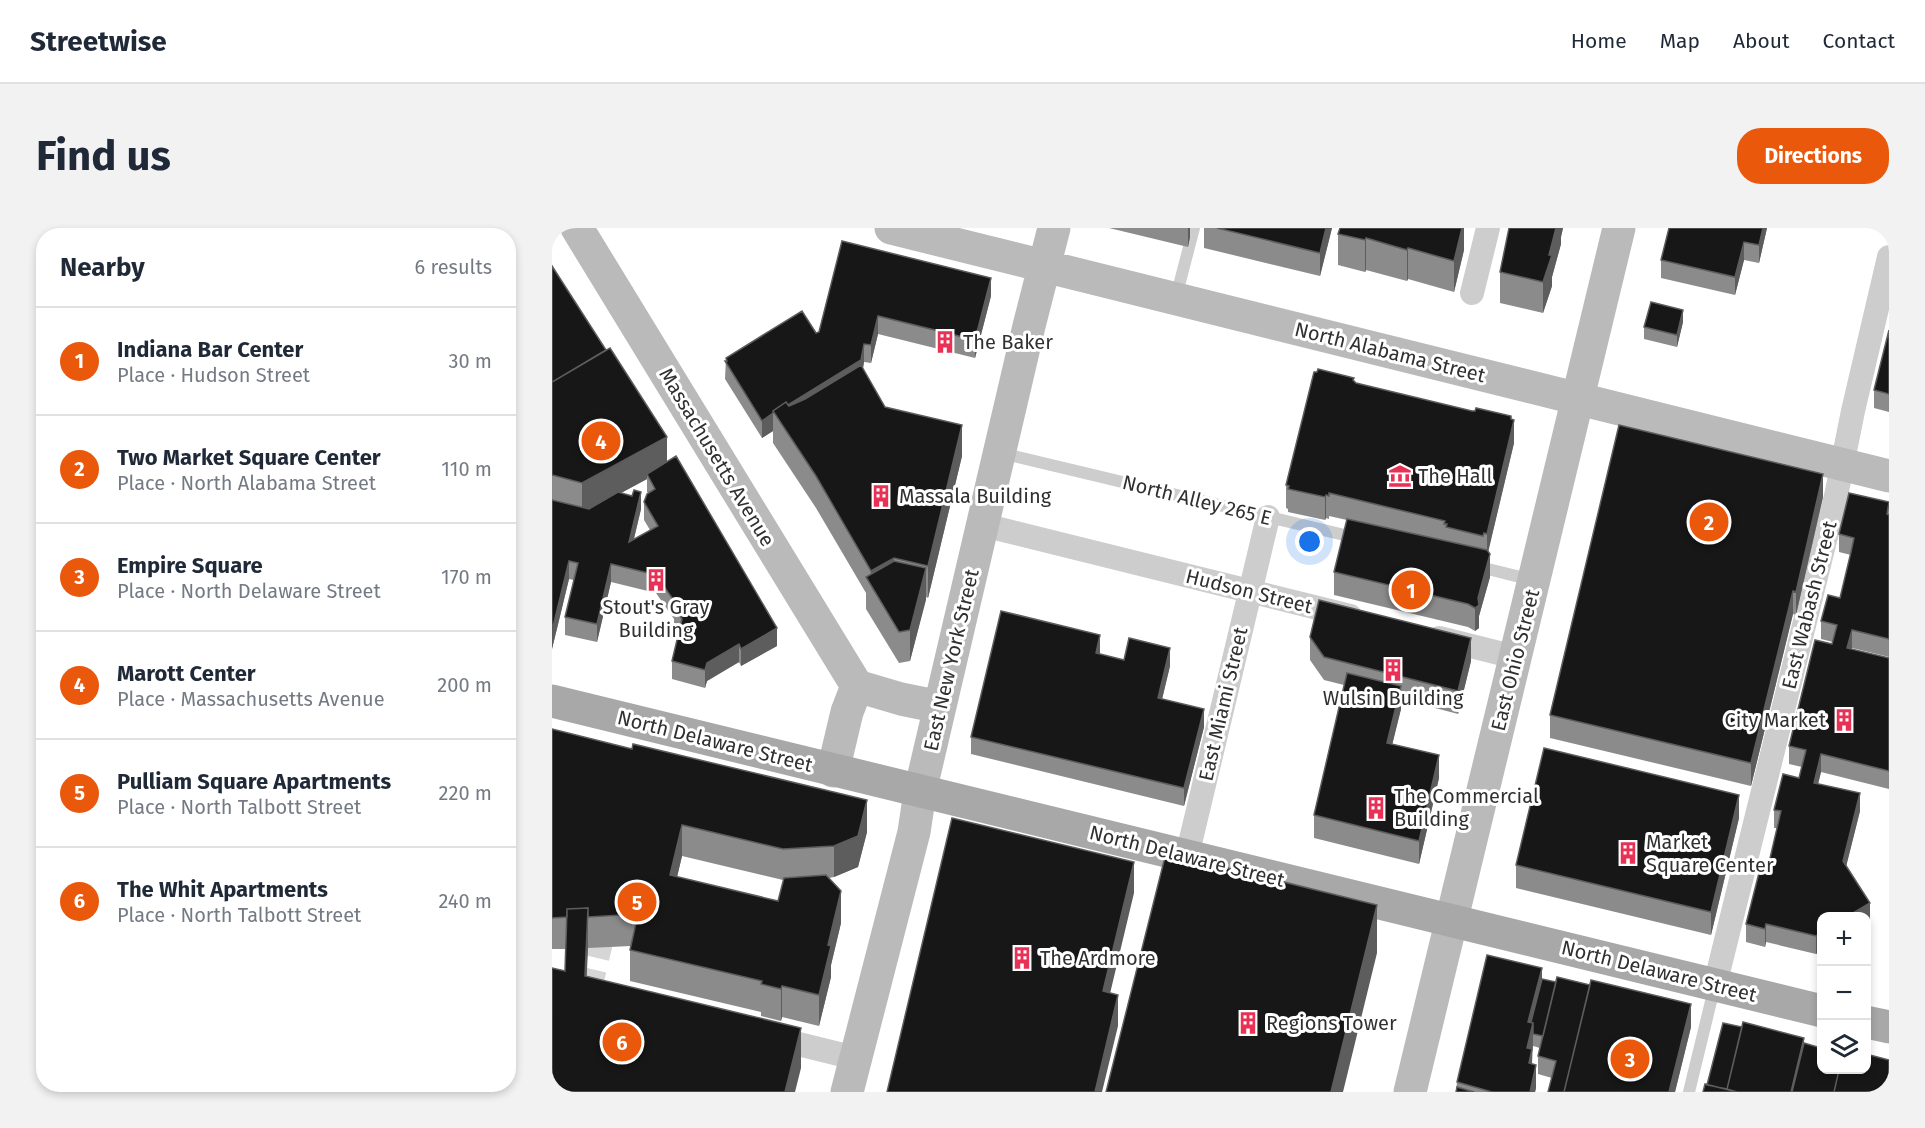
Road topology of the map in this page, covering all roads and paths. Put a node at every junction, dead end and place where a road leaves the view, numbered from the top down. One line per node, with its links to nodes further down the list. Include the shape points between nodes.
1 (891, 228): 8 (main road, North Alabama Street)
2 (1054, 228): 8 (main road, East New York Street)
3 (1194, 228): 10 (lane)
4 (1486, 228): 9 (street)
5 (1619, 228): 11 (main road, East Ohio Street)
6 (584, 233): 24 (main road, Massachusetts Avenue)
7 (1889, 257): 13 (street, East Wabash Street)
8 (1043, 265): 10 (main road, North Alabama Street); 12 (main road, East New York Street)
9 (1472, 293)
10 (1176, 298): 11 (main road, North Alabama Street)
11 (1577, 398): 13 (main road, North Alabama Street); 19 (main road, East Ohio Street)
12 (1000, 452): 15 (lane, North Alley 265 E); 16 (main road, East New York Street)
13 (1844, 464): 14 (main road, North Alabama Street); 31 (street, East Wabash Street)
14 (1889, 476)
15 (1268, 517): 17 (lane, North Alley 265 E); 20 (street, East Miami Street)
16 (983, 525): 20 (street, Hudson Street); 26 (main road, East New York Street)
17 (1372, 542)
18 (1465, 563): 19 (lane)
19 (1534, 581): 23 (main road, East Ohio Street)
20 (1250, 591): 21 (street, Hudson Street); 29 (street, East Miami Street)
21 (1369, 620)
22 (1414, 632): 23 (street)
23 (1515, 657): 30 (main road, East Ohio Street)
24 (856, 686): 26 (main road); 27 (main road)
25 (552, 701): 27 (main road, North Delaware Street)
26 (940, 707): 28 (main road, East New York Street)
27 (833, 771): 28 (main road, North Delaware Street)
28 (920, 792): 29 (main road, North Delaware Street); 36 (main road, East New York Street, via 914,832)
29 (1187, 856): 30 (main road, North Delaware Street)
30 (1451, 920): 31 (main road, North Delaware Street); 38 (main road, East Ohio Street)
31 (1715, 985): 32 (main road, North Delaware Street); 39 (lane, East Wabash Street)
32 (1817, 1010)
33 (1871, 1023): 34 (main road)
34 (1889, 1028)
35 (745, 1030): 36 (street)
36 (855, 1058): 37 (main road, East New York Street)
37 (847, 1092)
38 (1410, 1092)
39 (1689, 1092)

